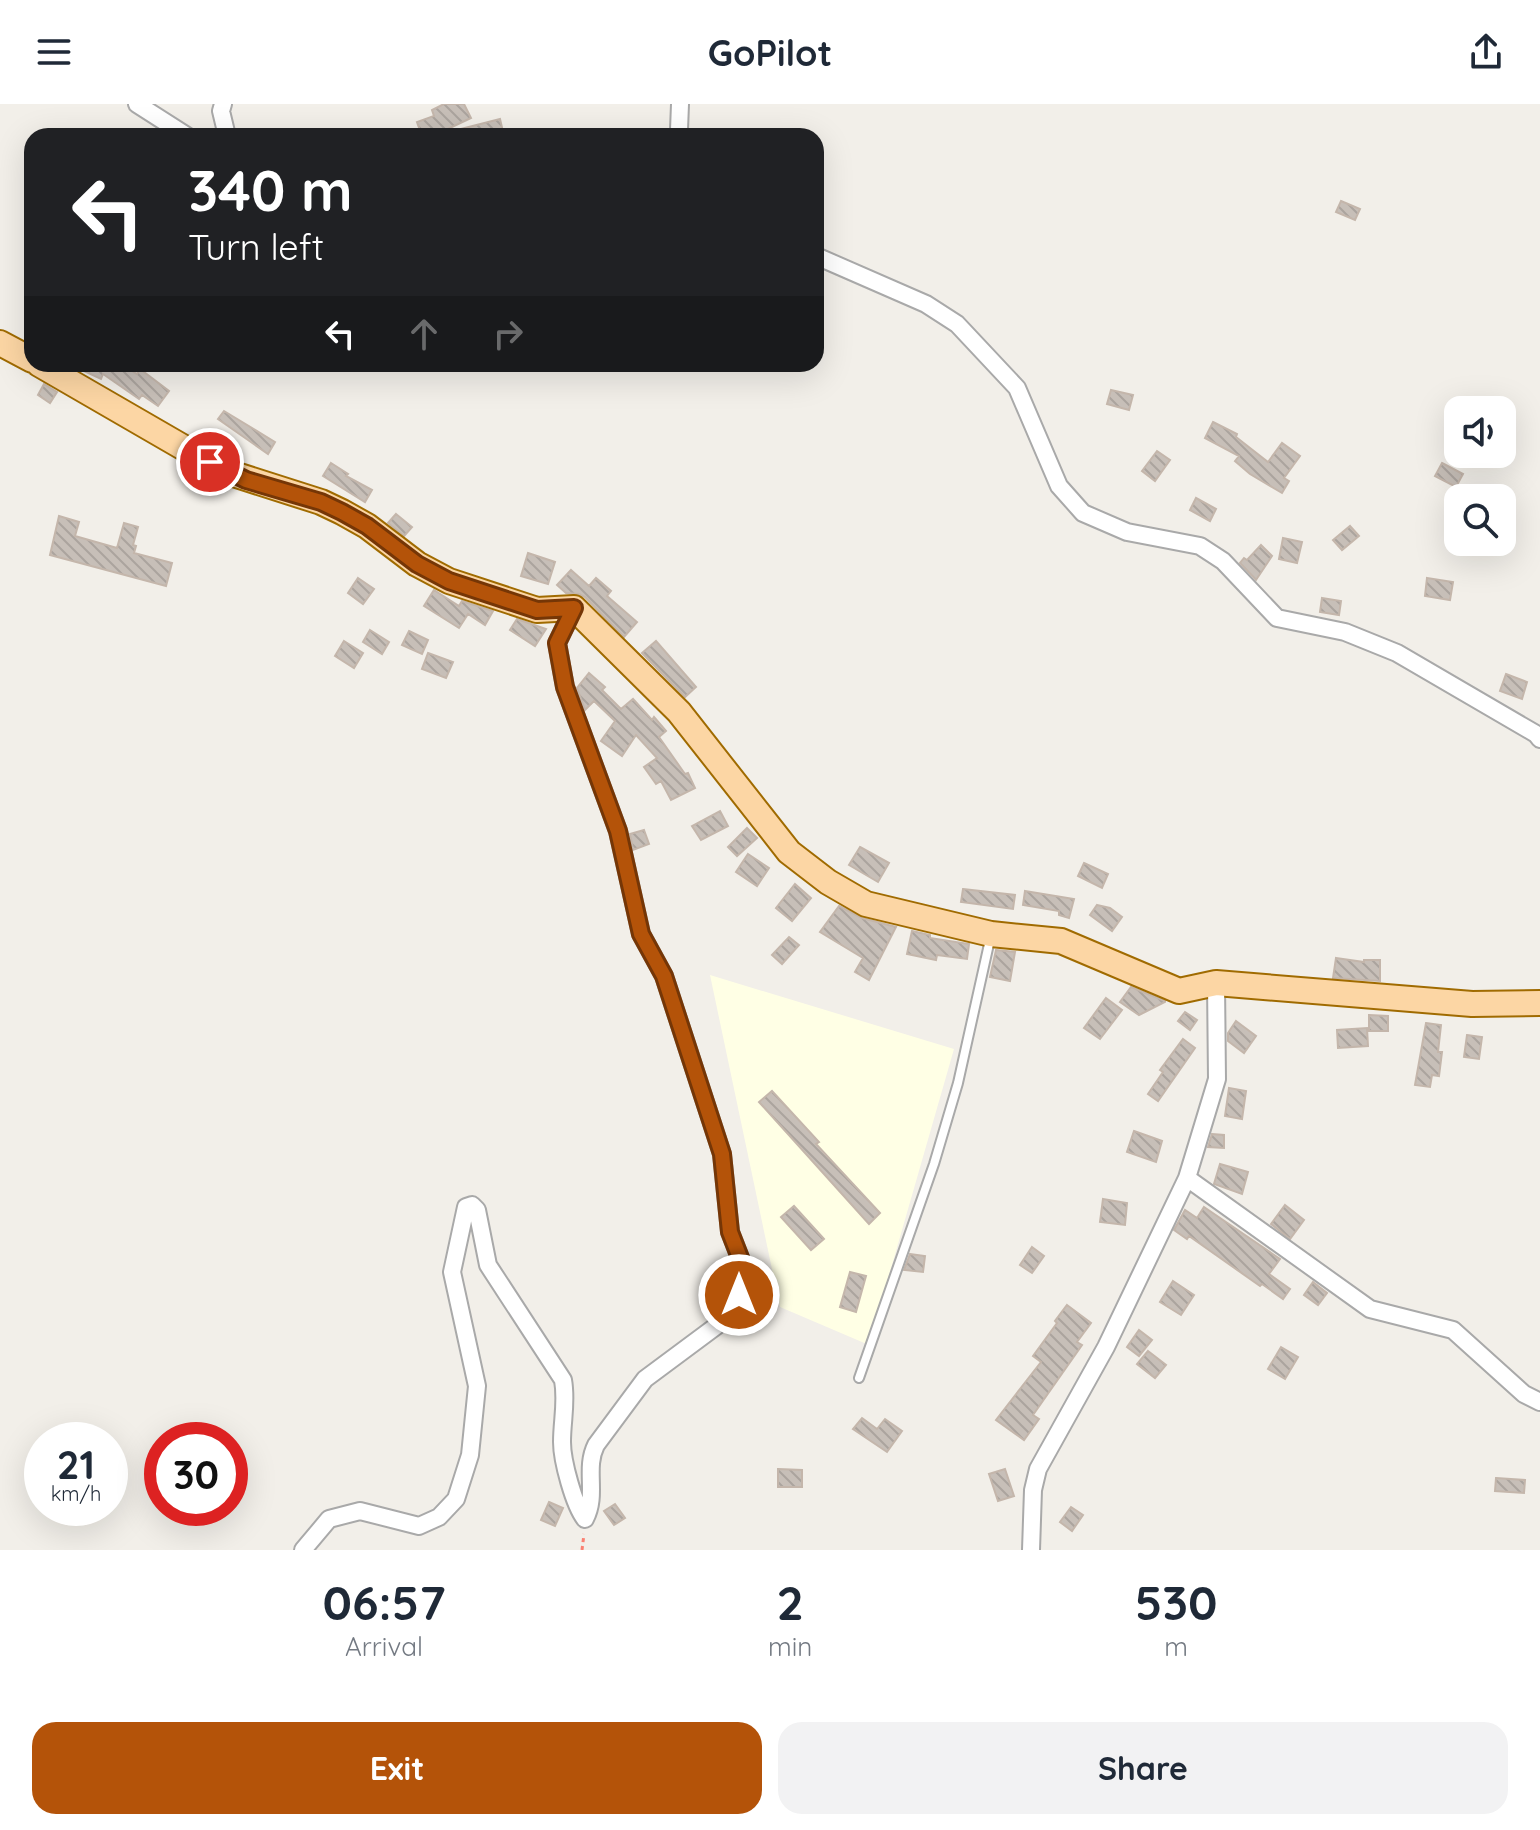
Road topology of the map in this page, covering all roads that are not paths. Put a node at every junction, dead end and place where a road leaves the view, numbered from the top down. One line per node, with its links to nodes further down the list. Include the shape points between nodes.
1 (137, 104): 4 (street)
2 (223, 104): 5 (street)
3 (680, 104): 6 (street)
4 (174, 128)
5 (225, 128)
6 (679, 128)
7 (824, 259): 12 (street, via 926,304 957,324 1017,388 1059,486 1083,513 1127,532 1200,546 1223,561 1277,618 1345,632 1397,653)
8 (0, 343): 9 (main road)
9 (24, 356)
10 (53, 372): 11 (main road, via 224,471 342,512 449,581 537,610)
11 (574, 608): 13 (main road, via 679,712 789,852 866,904); 19 (street, via 557,643 565,687 618,831 641,934 664,976 722,1154 730,1232 744,1268 739,1295 719,1324 645,1379 596,1445 591,1456 592,1506 585,1519 578,1510 562,1445 563,1380 488,1265 477,1210 466,1207 452,1272 477,1386 470,1455 456,1499 439,1517 419,1526 360,1511 329,1519)
12 (1540, 739)
13 (991, 934): 14 (main road, via 1061,941 1179,991); 17 (lane, via 934,1164)
14 (1216, 983): 15 (main road, via 1472,1004); 16 (street, via 1217,1079)
15 (1540, 1003)
16 (1187, 1178): 18 (street, via 1370,1309 1453,1330 1524,1394); 20 (street, via 1106,1347 1038,1469)
17 (859, 1378)
18 (1540, 1402)
19 (303, 1550)
20 (1031, 1550)

